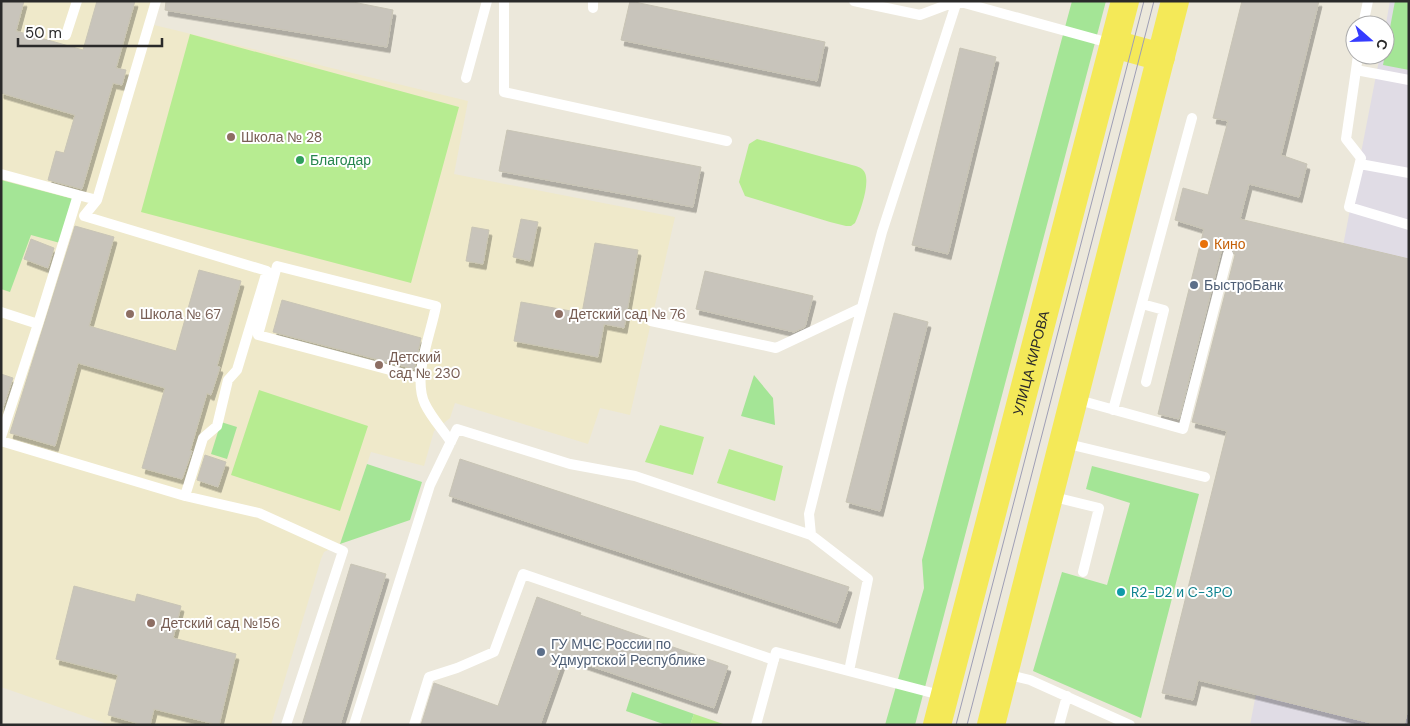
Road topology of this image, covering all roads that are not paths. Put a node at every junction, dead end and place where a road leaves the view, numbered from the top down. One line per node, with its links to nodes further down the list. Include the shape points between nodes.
1 (77, 1): 11 (lane)
2 (156, 1): 24 (lane)
3 (487, 1): 16 (lane)
4 (504, 1): 19 (lane, via 504,92)
5 (854, 1): 6 (lane, via 920,15)
6 (957, 1): 12 (lane); 28 (lane)
7 (1125, 1): 12 (main road, УЛИЦА КИРОВА)
8 (1175, 1): 13 (main road)
9 (1368, 1): 10 (lane)
10 (1366, 15)
11 (66, 35)
12 (1114, 44): 13 (main road); 48 (main road, УЛИЦА КИРОВА)
13 (1161, 56): 34 (main road)
14 (1357, 65): 15 (lane)
15 (1356, 70): 17 (lane); 20 (lane, via 1346,139 1361,158)
16 (466, 78)
17 (1409, 80)
18 (1192, 118): 27 (lane)
19 (727, 141)
20 (1360, 164): 22 (lane); 25 (lane, via 1349,207)
21 (1, 174): 23 (lane)
22 (1409, 174)
23 (78, 195): 24 (lane); 31 (lane)
24 (97, 200): 41 (lane, via 84,216 267,271 237,370 228,380 217,426 203,438)
25 (1409, 226)
26 (1228, 254): 35 (lane, via 1183,428)
27 (1142, 304): 33 (lane, via 1164,310); 35 (lane)
28 (861, 308): 30 (lane, via 776,348); 43 (lane, via 809,514)
29 (1, 312): 31 (lane)
30 (651, 321)
31 (38, 324): 36 (lane)
32 (420, 378): 32 (lane, via 436,306 277,266 258,336); 38 (lane, via 425,404)
33 (1146, 382)
34 (1074, 399): 35 (lane); 39 (main road)
35 (1113, 410)
36 (1, 437)
37 (1, 441): 41 (lane)
38 (451, 442): 43 (lane, via 457,429 570,464 635,476); 51 (lane, via 430,485)
39 (1063, 442): 40 (lane); 42 (main road)
40 (1205, 477)
41 (185, 496): 50 (lane, via 258,513 342,551)
42 (1049, 496): 44 (lane, via 1099,508); 47 (main road)
43 (811, 535): 46 (lane, via 868,579)
44 (1083, 572)
45 (774, 660): 46 (lane, via 776,652); 52 (lane, via 523,574 494,652 429,677); 53 (lane)
46 (850, 671): 48 (lane)
47 (1004, 674): 49 (lane, via 1030,680); 55 (main road)
48 (944, 696): 54 (main road, УЛИЦА КИРОВА)
49 (1067, 696): 56 (lane); 57 (lane)
50 (286, 725)
51 (354, 725)
52 (414, 725)
53 (756, 725)
54 (937, 725)
55 (991, 725)
56 (1059, 725)
57 (1130, 725)

